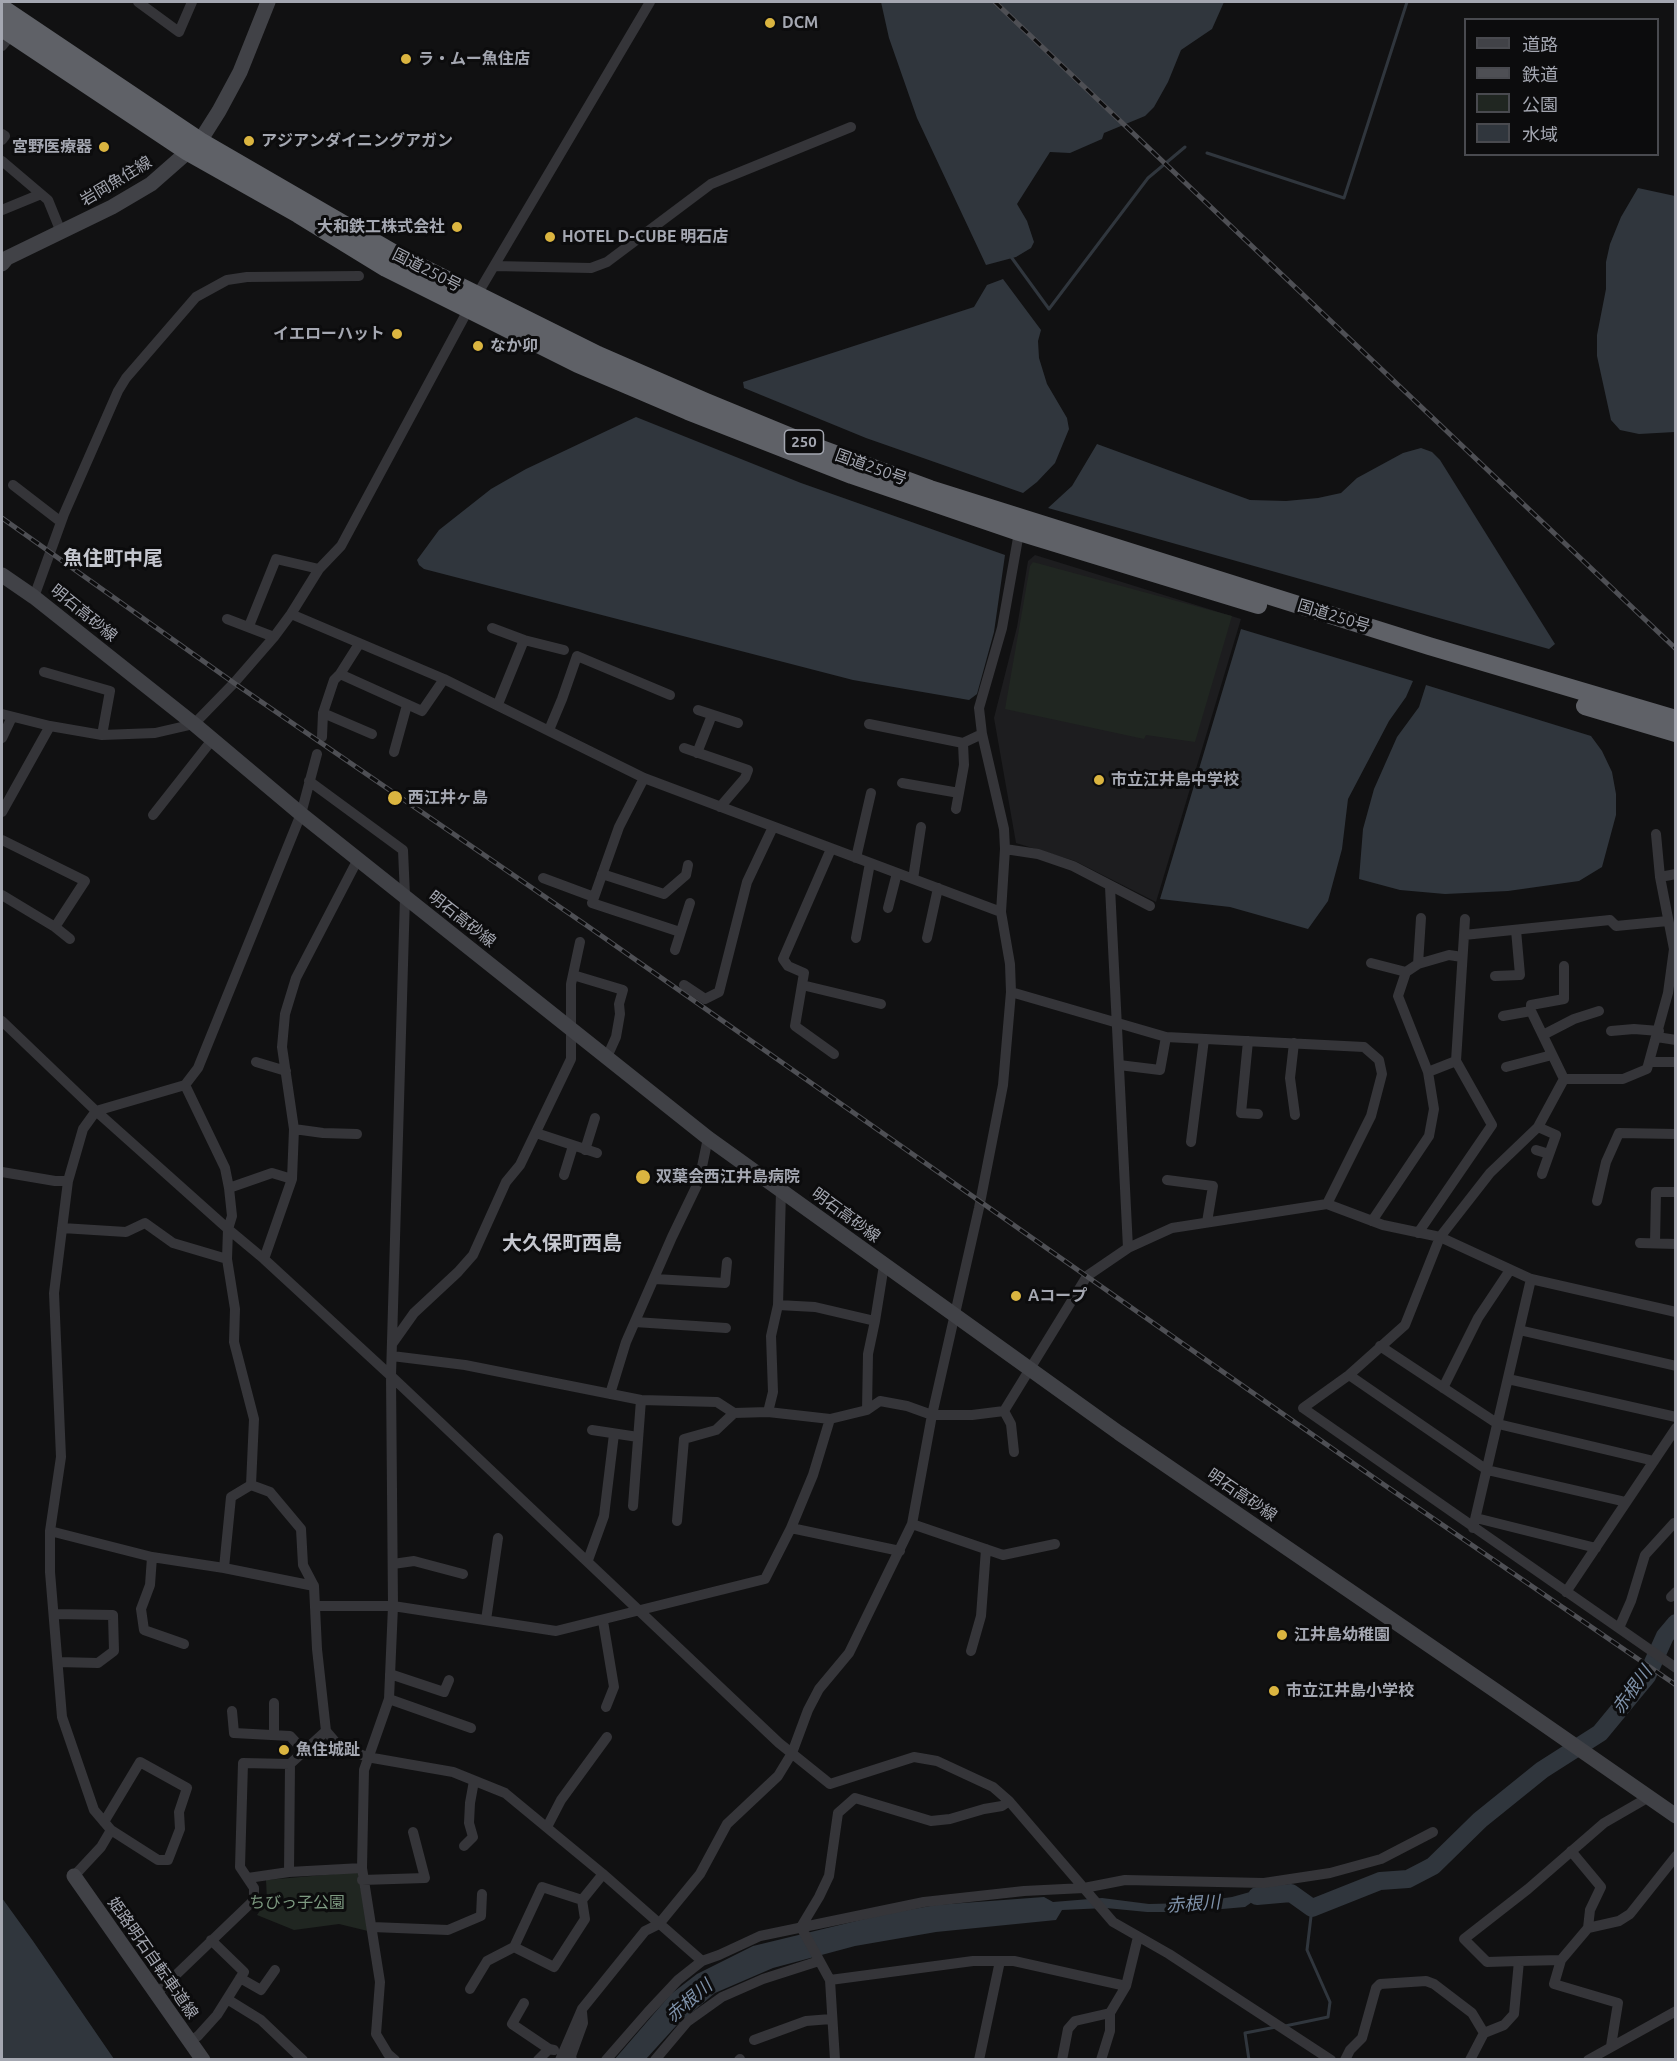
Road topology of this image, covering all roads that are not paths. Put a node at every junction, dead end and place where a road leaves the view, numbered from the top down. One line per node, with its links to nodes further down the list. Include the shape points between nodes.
1 (138, 2): 2 (street, via 179,32)
2 (192, 2)
3 (268, 2): 10 (main road, 岩岡魚住線, via 240,72)
4 (650, 2): 16 (street)
5 (2, 8): 10 (highway, 国道250号 / 250)
6 (5, 36): 10 (highway, 国道250号 / 250)
7 (851, 127): 16 (street, via 711,184 607,262 591,268)
8 (2, 134): 9 (street)
9 (2, 140)
10 (194, 146): 14 (main road, 岩岡魚住線, via 151,184); 18 (highway, 国道250号 / 250, via 386,268)
11 (2, 161): 12 (street)
12 (41, 194): 13 (street); 14 (street, via 48,200)
13 (2, 210)
14 (61, 232): 15 (main road, 岩岡魚住線)
15 (2, 264)
16 (494, 266): 18 (street)
17 (359, 276): 20 (street, via 247,277 227,280 196,297 118,391)
18 (472, 303): 21 (highway, 国道250号 / 250, via 578,364 688,411 852,475); 22 (street, via 341,546)
19 (13, 485): 20 (street)
20 (61, 522): 25 (street)
21 (1021, 525): 44 (highway, 国道250号 / 250); 50 (highway, 国道250号 / 250); 52 (street, via 1002,628 979,708)
22 (320, 569): 26 (street); 28 (street, via 276,559)
23 (2, 574): 24 (main road, 明石高砂線)
24 (8, 586): 25 (main road, 明石高砂線)
25 (34, 597): 46 (main road, 明石高砂線)
26 (291, 614): 30 (street); 32 (street)
27 (227, 619): 28 (street)
28 (249, 626): 30 (street)
29 (492, 628): 31 (street)
30 (274, 637): 46 (street)
31 (524, 640): 33 (street); 38 (street)
32 (359, 644): 35 (street); 36 (street)
33 (564, 650)
34 (44, 672): 53 (street, via 110,691)
35 (340, 674): 39 (street); 41 (street, via 334,680)
36 (444, 679): 38 (street); 39 (street, via 422,711)
37 (670, 695): 49 (street, via 577,656)
38 (498, 704): 49 (street)
39 (407, 705): 59 (street)
40 (698, 710): 43 (street)
41 (323, 713): 51 (street); 54 (street)
42 (7, 715): 48 (street); 55 (street)
43 (712, 716): 45 (street); 60 (street)
44 (1676, 719)
45 (738, 723)
46 (194, 724): 53 (street, via 143,735); 56 (main road, 明石高砂線)
47 (869, 724): 57 (street)
48 (50, 726): 53 (street); 69 (street)
49 (549, 730): 62 (street)
50 (1676, 733)
51 (372, 734)
52 (982, 734): 57 (street); 77 (street)
53 (102, 735)
54 (322, 737)
55 (2, 738)
56 (212, 740): 70 (main road, 明石高砂線); 71 (street)
57 (963, 743): 66 (street)
58 (684, 748): 60 (street)
59 (394, 752)
60 (698, 753): 67 (street, via 748,770)
61 (316, 754): 63 (street)
62 (645, 778): 67 (street); 83 (street, via 619,827)
63 (309, 782): 70 (street); 91 (street, via 403,850)
64 (903, 783): 66 (street)
65 (871, 793): 78 (street)
66 (959, 793): 68 (street)
67 (720, 807): 72 (street)
68 (956, 809)
69 (2, 812)
70 (301, 814): 79 (main road, 明石高砂線); 149 (street, via 198,1068)
71 (153, 815)
72 (773, 827): 76 (street); 118 (street, via 747,882 719,992 705,999)
73 (921, 827): 87 (street)
74 (1656, 834): 85 (street)
75 (2, 840): 101 (street, via 85,881)
76 (831, 849): 78 (street); 119 (street, via 783,959 788,966 804,973)
77 (1005, 849): 88 (street, via 1038,854 1073,866); 97 (street)
78 (856, 858): 80 (street)
79 (358, 859): 91 (main road, 明石高砂線); 146 (street, via 296,978 285,1014 282,1047)
80 (870, 863): 82 (street); 105 (street)
81 (688, 865): 83 (street, via 686,875 664,894)
82 (897, 873): 87 (street); 95 (street)
83 (602, 874): 92 (street)
84 (1676, 874): 85 (street)
85 (1660, 876): 96 (street)
86 (543, 878): 92 (street)
87 (913, 879): 89 (street)
88 (1110, 886): 94 (street); 127 (street)
89 (938, 888): 97 (street); 106 (street)
90 (2, 895): 101 (street)
91 (405, 896): 128 (main road, 明石高砂線); 201 (street)
92 (594, 897): 103 (street, via 592,903)
93 (690, 903): 103 (street)
94 (1150, 906)
95 (888, 908)
96 (1671, 908): 100 (street)
97 (1001, 912): 120 (street)
98 (1421, 918): 113 (street)
99 (1465, 919): 104 (street)
100 (1668, 921): 102 (street, via 1616,926 1610,920); 109 (street)
101 (56, 927): 107 (street)
102 (1516, 930): 104 (street); 117 (street, via 1520,975)
103 (680, 932): 110 (street)
104 (1464, 935): 111 (street)
105 (856, 938)
106 (927, 938)
107 (70, 939)
108 (580, 942): 116 (street)
109 (1675, 949): 121 (street)
110 (675, 950)
111 (1462, 957): 113 (street, via 1449,955); 140 (street)
112 (1371, 963): 115 (street)
113 (1418, 964): 115 (street)
114 (1564, 966): 123 (street, via 1564,999 1532,1005)
115 (1406, 972): 147 (street, via 1398,996)
116 (573, 975): 128 (street); 139 (street, via 623,990 616,1037)
117 (1495, 976)
118 (684, 985)
119 (802, 985): 122 (street); 137 (street, via 795,1026)
120 (1011, 992): 127 (street); 196 (street, via 1003,1085)
121 (1672, 992): 130 (street)
122 (881, 1004)
123 (1532, 1011): 125 (street); 131 (street)
124 (1599, 1011): 131 (street)
125 (1503, 1016)
126 (2, 1021): 150 (street)
127 (1116, 1021): 132 (street); 144 (street)
128 (572, 1029): 139 (main road, 明石高砂線); 156 (street, via 571,1059)
129 (1611, 1031): 130 (street, via 1634,1029)
130 (1658, 1034): 134 (street); 142 (street)
131 (1543, 1035): 138 (street)
132 (1166, 1037): 133 (street); 144 (street, via 1161,1070)
133 (1204, 1039): 135 (street); 160 (street)
134 (1676, 1040)
135 (1248, 1041): 136 (street); 151 (street, via 1241,1113)
136 (1294, 1043): 152 (street, via 1290,1078); 176 (street, via 1364,1047 1379,1060 1382,1074 1371,1116)
137 (834, 1054)
138 (1552, 1055): 145 (street); 148 (street)
139 (607, 1057): 159 (main road, 明石高砂線)
140 (1455, 1061): 147 (street); 181 (street, via 1492,1125)
141 (256, 1062): 146 (street)
142 (1650, 1062): 143 (street); 148 (street, via 1647,1069 1623,1079)
143 (1676, 1062)
144 (1119, 1065): 186 (street)
145 (1506, 1068)
146 (286, 1071): 155 (street)
147 (1428, 1072): 177 (street, via 1434,1108 1429,1136)
148 (1564, 1079): 154 (street)
149 (185, 1085): 150 (street); 172 (street, via 225,1168)
150 (96, 1111): 171 (street, via 84,1129); 180 (street)
151 (1258, 1114)
152 (1294, 1115)
153 (595, 1118): 162 (street)
154 (1538, 1126): 165 (street, via 1556,1135); 182 (street, via 1490,1173)
155 (294, 1129): 157 (street); 169 (street)
156 (536, 1133): 161 (street); 201 (street, via 520,1165 506,1182 473,1255 414,1313)
157 (357, 1134)
158 (1676, 1134): 175 (street, via 1619,1133 1606,1162)
159 (708, 1138): 173 (main road, 明石高砂線); 192 (street, via 699,1181)
160 (1191, 1142)
161 (573, 1146): 162 (street); 168 (street)
162 (585, 1150): 164 (street)
163 (1536, 1150): 165 (street)
164 (597, 1153)
165 (1549, 1154): 167 (street)
166 (2, 1172): 171 (street)
167 (1542, 1174)
168 (564, 1175)
169 (292, 1179): 172 (street, via 272,1173); 188 (street)
170 (1167, 1180): 178 (street, via 1213,1186)
171 (68, 1181): 179 (street)
172 (230, 1188): 180 (street, via 232,1216)
173 (781, 1191): 190 (main road, 明石高砂線); 194 (street)
174 (1676, 1192): 184 (street, via 1656,1192)
175 (1597, 1201)
176 (1327, 1204): 177 (street); 178 (street)
177 (1372, 1221): 181 (street)
178 (1207, 1222): 186 (street, via 1172,1228)
179 (62, 1228): 187 (street, via 126,1232 145,1223 173,1243); 235 (street, via 54,1293 61,1457)
180 (228, 1229): 187 (street); 188 (street)
181 (1419, 1233): 182 (street)
182 (1440, 1237): 191 (street); 202 (street, via 1405,1325)
183 (1640, 1243): 184 (street)
184 (1655, 1243): 185 (street)
185 (1676, 1244)
186 (1128, 1248): 205 (street, via 1087,1276)
187 (227, 1259): 227 (street, via 235,1308 234,1342 254,1419)
188 (264, 1259): 207 (street)
189 (726, 1262): 192 (street, via 725,1282)
190 (884, 1265): 196 (main road, 明石高砂線); 197 (street)
191 (1510, 1270): 193 (street); 209 (street, via 1478,1318)
192 (655, 1279): 198 (street)
193 (1531, 1280): 195 (street); 200 (street)
194 (778, 1305): 197 (street, via 815,1307); 214 (street, via 771,1336 773,1392)
195 (1676, 1312)
196 (953, 1315): 205 (main road, 明石高砂線); 216 (street)
197 (875, 1321): 212 (street, via 868,1354)
198 (634, 1322): 199 (street); 210 (street)
199 (726, 1328)
200 (1519, 1330): 204 (street); 208 (street)
201 (392, 1344): 203 (street)
202 (1380, 1346): 206 (street); 209 (street)
203 (392, 1356): 207 (street); 210 (street, via 465,1365)
204 (1676, 1365)
205 (1031, 1369): 213 (street); 274 (main road, 明石高砂線)
206 (1349, 1375): 226 (street); 231 (street, via 1303,1408)
207 (391, 1376): 242 (street); 243 (street)
208 (1508, 1379): 217 (street); 219 (street)
209 (1443, 1388): 219 (street)
210 (610, 1394): 211 (street)
211 (641, 1400): 215 (street, via 717,1402); 223 (street)
212 (867, 1410): 216 (street, via 880,1401); 218 (street)
213 (1004, 1411): 216 (street); 224 (street, via 1011,1424)
214 (768, 1412): 215 (street); 218 (street)
215 (734, 1413): 230 (street, via 716,1430 684,1439)
216 (932, 1415): 233 (street)
217 (1676, 1417)
218 (830, 1419): 234 (street)
219 (1498, 1424): 225 (street); 226 (street)
220 (1676, 1428): 225 (street)
221 (592, 1430): 222 (street)
222 (614, 1434): 223 (street); 242 (street, via 604,1516)
223 (638, 1437): 229 (street)
224 (1014, 1452)
225 (1654, 1461): 228 (street)
226 (1487, 1470): 228 (street); 231 (street)
227 (251, 1485): 244 (street, via 231,1497); 246 (street, via 270,1492 301,1529 303,1565)
228 (1626, 1502): 238 (street)
229 (633, 1506)
230 (677, 1521)
231 (1475, 1523): 238 (street); 247 (street)
232 (1674, 1523): 254 (street, via 1645,1555)
233 (912, 1524): 239 (street); 240 (street)
234 (791, 1528): 240 (street); 250 (street, via 765,1579)
235 (50, 1531): 241 (street); 251 (street)
236 (498, 1538): 252 (street)
237 (1055, 1544): 239 (street, via 1003,1555)
238 (1596, 1548): 247 (street)
239 (986, 1549): 256 (street, via 981,1616)
240 (900, 1551): 270 (street, via 849,1653 819,1689)
241 (152, 1557): 244 (street); 255 (street, via 150,1585 141,1609 144,1630)
242 (588, 1560): 250 (street)
243 (393, 1564): 245 (street, via 414,1562); 249 (street)
244 (224, 1568): 246 (street)
245 (463, 1574)
246 (314, 1586): 248 (street)
247 (1566, 1592): 254 (street)
248 (316, 1606): 249 (street); 266 (street)
249 (393, 1606): 252 (street); 259 (street)
250 (640, 1610): 253 (street); 270 (street)
251 (54, 1614): 257 (street); 257 (street, via 113,1615 114,1651 98,1663)
252 (486, 1620): 253 (street, via 556,1631)
253 (603, 1620): 263 (street, via 614,1687)
254 (1619, 1628): 258 (street)
255 (184, 1644)
256 (971, 1651)
257 (58, 1662): 277 (street, via 62,1718 94,1810)
258 (1673, 1666)
259 (390, 1674): 260 (street, via 444,1692); 261 (street)
260 (449, 1680)
261 (389, 1700): 265 (street); 271 (street)
262 (274, 1703): 267 (street)
263 (606, 1707)
264 (232, 1711): 267 (street, via 234,1733)
265 (471, 1728)
266 (326, 1731): 269 (street); 271 (street, via 338,1745)
267 (274, 1736): 269 (street, via 290,1736)
268 (607, 1737): 278 (street, via 561,1800)
269 (303, 1750): 272 (street)
270 (792, 1753): 275 (street, via 830,1785 914,1758 937,1761 993,1787); 292 (street, via 778,1776 727,1824 700,1874)
271 (367, 1757): 273 (street, via 453,1772); 285 (street)
272 (290, 1764): 284 (street); 288 (street, via 243,1763 240,1867)
273 (474, 1781): 278 (street, via 505,1793); 281 (street, via 469,1823 473,1837)
274 (1649, 1797): 276 (main road, 明石高砂線); 282 (street, via 1604,1823)
275 (1009, 1801): 289 (street); 294 (street, via 1002,1806 931,1821 855,1798 838,1813 830,1876)
276 (1676, 1816)
277 (108, 1826): 277 (street, via 158,1860 168,1860 180,1829 179,1812 187,1788 140,1762); 287 (street, via 101,1847)
278 (548, 1827): 286 (street)
279 (413, 1832): 285 (street, via 425,1878)
280 (1433, 1832): 289 (street, via 1381,1859 1330,1873 1264,1883 1125,1880)
281 (464, 1846)
282 (1571, 1851): 295 (street, via 1601,1887 1590,1910); 303 (street, via 1464,1939 1487,1962)
283 (1676, 1856): 295 (street, via 1630,1914 1619,1921)
284 (290, 1872): 285 (street); 288 (street)
285 (362, 1874): 293 (street)
286 (603, 1874): 291 (street); 292 (street)
287 (74, 1876): 309 (main road, 姫路明石自転車道線)
288 (248, 1878): 297 (street, via 254,1888 254,1900)
289 (1084, 1888): 294 (street, via 924,1902); 296 (street, via 1113,1922)
290 (482, 1894): 293 (street, via 481,1916 448,1930)
291 (582, 1900): 298 (street, via 542,1887); 298 (street, via 585,1919 554,1967)
292 (659, 1924): 301 (street); 312 (street, via 645,1931)
293 (372, 1927): 324 (street, via 380,1982 376,2034)
294 (801, 1927): 301 (street, via 760,1936); 302 (street)
295 (1588, 1928): 300 (street)
296 (1138, 1936): 307 (street); 333 (street)
297 (211, 1940): 305 (street, via 244,1972); 309 (street)
298 (514, 1947): 308 (street, via 488,1960)
299 (999, 1960): 306 (street, via 973,1960); 307 (street); 330 (street)
300 (1561, 1960): 303 (street); 319 (street, via 1554,1984 1618,2003)
301 (702, 1961): 327 (street, via 678,1980)
302 (819, 1961): 306 (street); 328 (street, via 722,1997 687,2022)
303 (1519, 1961): 316 (street, via 1514,2014 1504,2025)
304 (275, 1970): 305 (street, via 261,1990)
305 (240, 1978): 310 (street)
306 (830, 1980): 315 (street)
307 (1126, 1986): 314 (street)
308 (470, 1989)
309 (156, 1994): 318 (main road, 姫路明石自転車道線)
310 (226, 1999): 318 (street, via 217,2015); 323 (street, via 261,2020)
311 (524, 2003): 320 (street, via 512,2024)
312 (582, 2008): 321 (street); 326 (street, via 583,2024)
313 (1676, 2011): 319 (street)
314 (1110, 2013): 331 (street, via 1075,2021 1068,2029); 332 (street, via 1110,2031)
315 (831, 2019): 317 (street, via 806,2021); 329 (street)
316 (1484, 2033): 334 (street, via 1472,2013 1434,1984 1380,1984 1362,2038); 335 (street)
317 (754, 2040)
318 (190, 2041): 322 (main road, 姫路明石自転車道線)
319 (1611, 2046): 336 (street)
320 (549, 2049): 321 (street); 325 (street)
321 (562, 2055)
322 (203, 2060)
323 (303, 2060)
324 (395, 2060)
325 (538, 2060)
326 (572, 2060)
327 (606, 2060)
328 (655, 2060)
329 (835, 2060)
330 (979, 2060)
331 (1062, 2060)
332 (1101, 2060)
333 (1331, 2060)
334 (1345, 2060)
335 (1470, 2060)
336 (1588, 2060)

